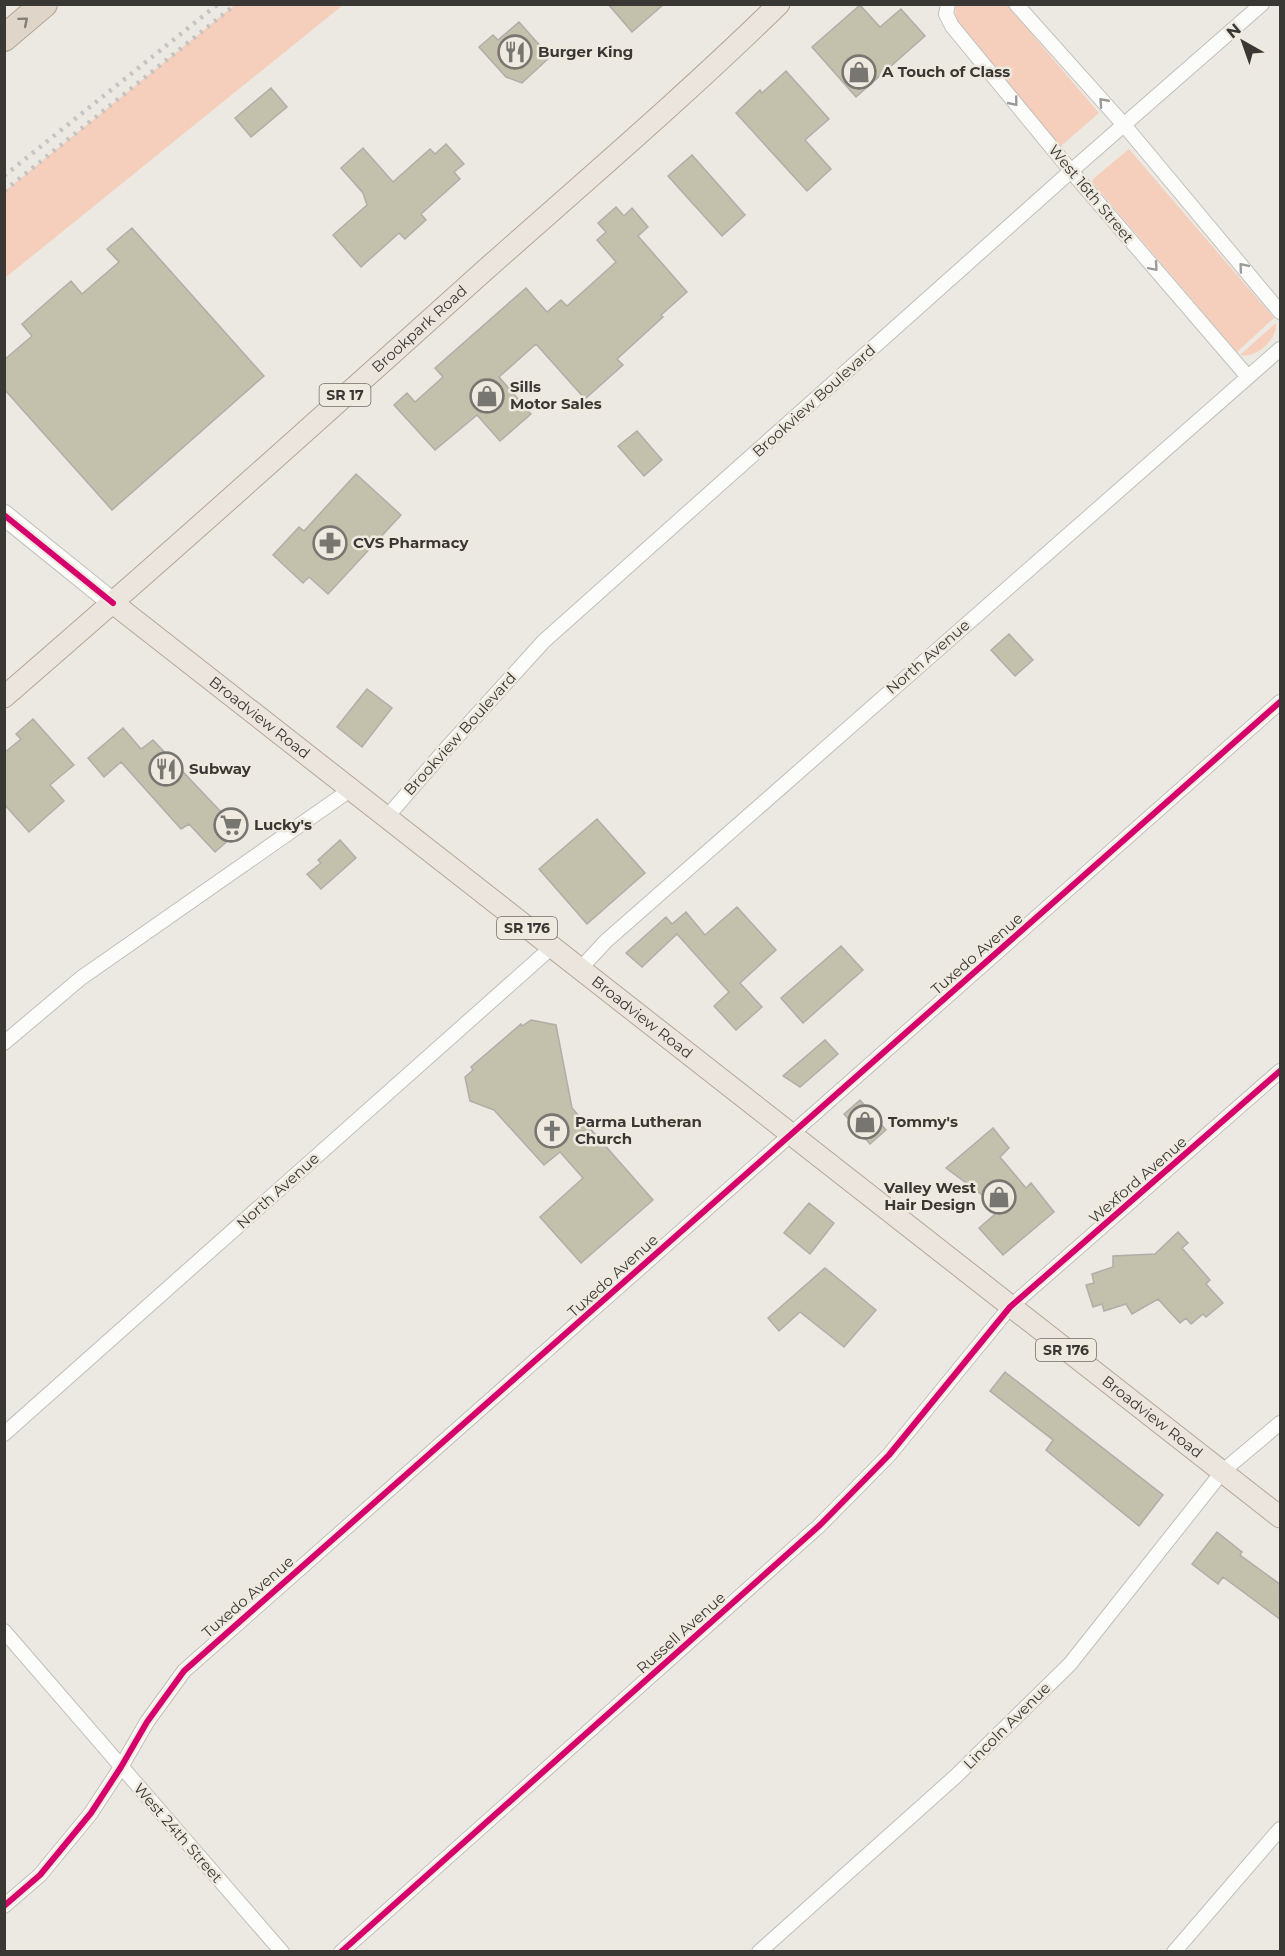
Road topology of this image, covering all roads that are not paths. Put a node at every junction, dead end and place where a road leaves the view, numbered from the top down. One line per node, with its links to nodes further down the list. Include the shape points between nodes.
1 (44, 4): 6 (highway, one-way to 1)
2 (779, 4): 13 (main road, Brookpark Road / SR 17)
3 (948, 4): 8 (street, West 16th Street, one-way to 8, via 946,14 952,26)
4 (1016, 4): 7 (street, one-way to 4)
5 (1262, 4): 7 (street, Brookview Boulevard)
6 (4, 38)
7 (1125, 126): 8 (street, Brookview Boulevard); 9 (street, one-way to 7)
8 (1071, 171): 11 (street, West 16th Street, one-way to 11); 17 (street, Brookview Boulevard, via 544,641)
9 (1281, 312)
10 (1281, 350): 11 (street, North Avenue)
11 (1248, 377): 19 (street, North Avenue, via 606,941)
12 (4, 515): 13 (main road, Broadview Road)
13 (113, 603): 14 (main road, Brookpark Road / SR 17); 16 (main road, Broadview Road / SR 176)
14 (4, 697)
15 (1281, 702): 22 (street, Tuxedo Avenue)
16 (350, 790): 17 (main road, Broadview Road / SR 176); 20 (street, via 81,978)
17 (386, 818): 18 (main road, Broadview Road / SR 176)
18 (552, 947): 19 (main road, Broadview Road / SR 176); 25 (street, North Avenue)
19 (580, 969): 22 (main road, Broadview Road / SR 176)
20 (4, 1043)
21 (1281, 1071): 23 (street, Wexford Avenue)
22 (791, 1133): 23 (main road, Broadview Road / SR 176); 29 (street, Tuxedo Avenue, via 184,1671)
23 (1010, 1307): 26 (main road, Broadview Road / SR 176); 33 (street, Russell Avenue, via 889,1455 820,1525)
24 (1281, 1423): 26 (street, Lincoln Avenue)
25 (4, 1434)
26 (1222, 1471): 27 (main road, Broadview Road / SR 176); 34 (street, Lincoln Avenue, via 1070,1664 956,1776)
27 (1281, 1517)
28 (4, 1631): 29 (street, West 24th Street)
29 (121, 1767): 31 (street, Tuxedo Avenue, via 91,1813 40,1875); 32 (street, West 24th Street)
30 (1281, 1829): 35 (street)
31 (4, 1906)
32 (282, 1952)
33 (341, 1952)
34 (759, 1952)
35 (1174, 1952)

